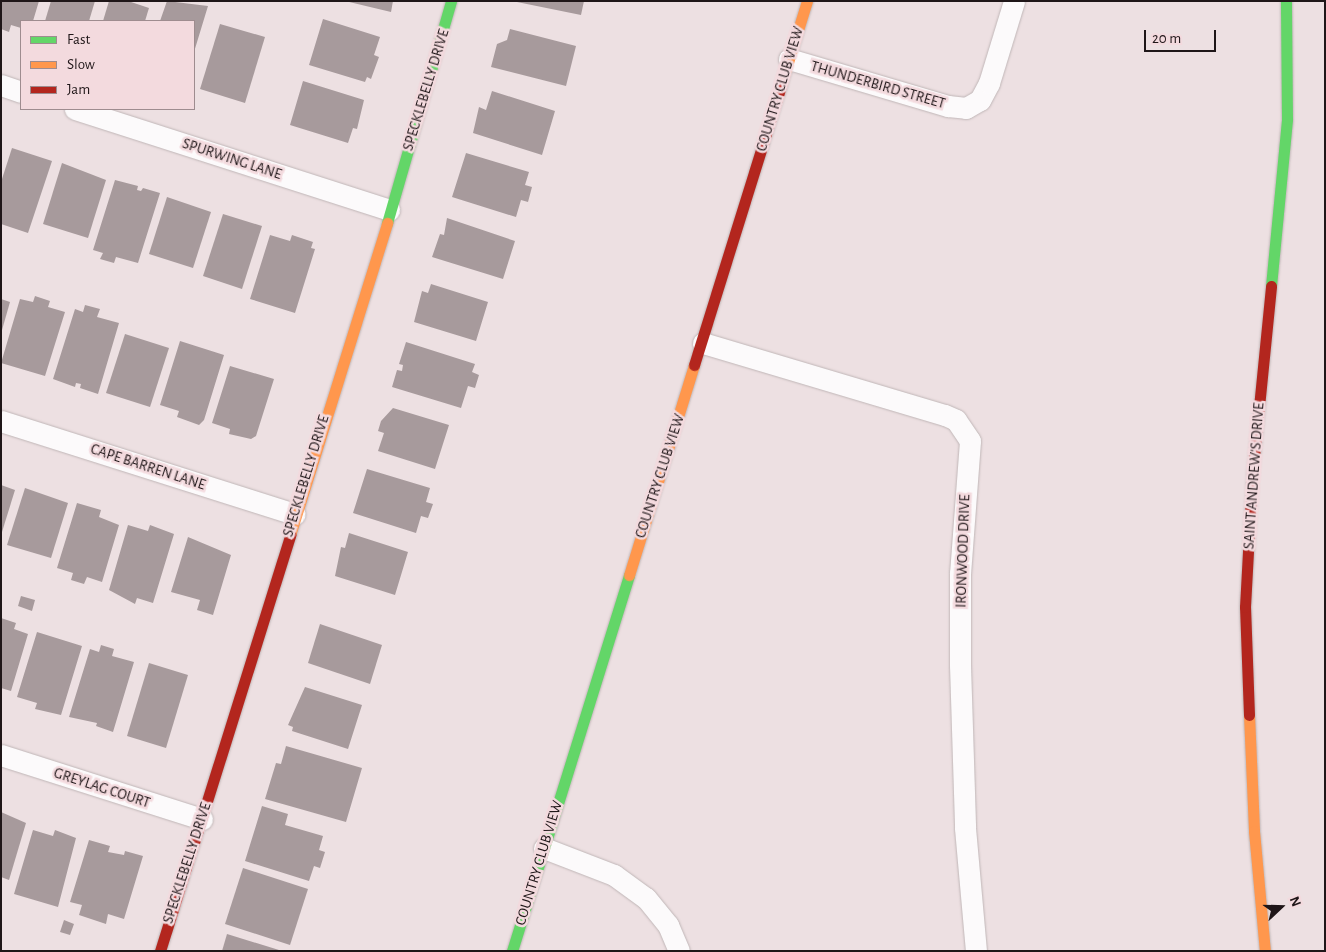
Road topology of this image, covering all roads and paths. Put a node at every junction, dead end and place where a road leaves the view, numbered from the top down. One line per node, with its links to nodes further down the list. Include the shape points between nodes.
1 (451, 1): 9 (street, SPECKLEBELLY DRIVE)
2 (807, 1): 5 (street, COUNTRY CLUB VIEW)
3 (1014, 1): 5 (street, THUNDERBIRD STREET, via 989,83 980,100 966,108)
4 (1286, 1): 20 (street, SAINT ANDREW'S DRIVE, via 1287,119 1252,477 1245,607 1254,831)
5 (789, 59): 10 (street, COUNTRY CLUB VIEW)
6 (1, 85): 7 (street)
7 (20, 92)
8 (77, 110): 9 (street, SPURWING LANE)
9 (389, 210): 12 (street, SPECKLEBELLY DRIVE)
10 (703, 343): 15 (street, COUNTRY CLUB VIEW); 19 (street, IRONWOOD DRIVE, via 945,415 956,420 970,441 960,573 960,664 965,828)
11 (1, 421): 12 (street, CAPE BARREN LANE)
12 (295, 514): 14 (street, SPECKLEBELLY DRIVE)
13 (1, 756): 14 (street, GREYLAG COURT)
14 (202, 819): 16 (street, SPECKLEBELLY DRIVE)
15 (544, 848): 17 (street, COUNTRY CLUB VIEW); 18 (street, via 614,876 646,898 668,925)
16 (160, 951)
17 (512, 951)
18 (679, 951)
19 (976, 951)
20 (1265, 951)

